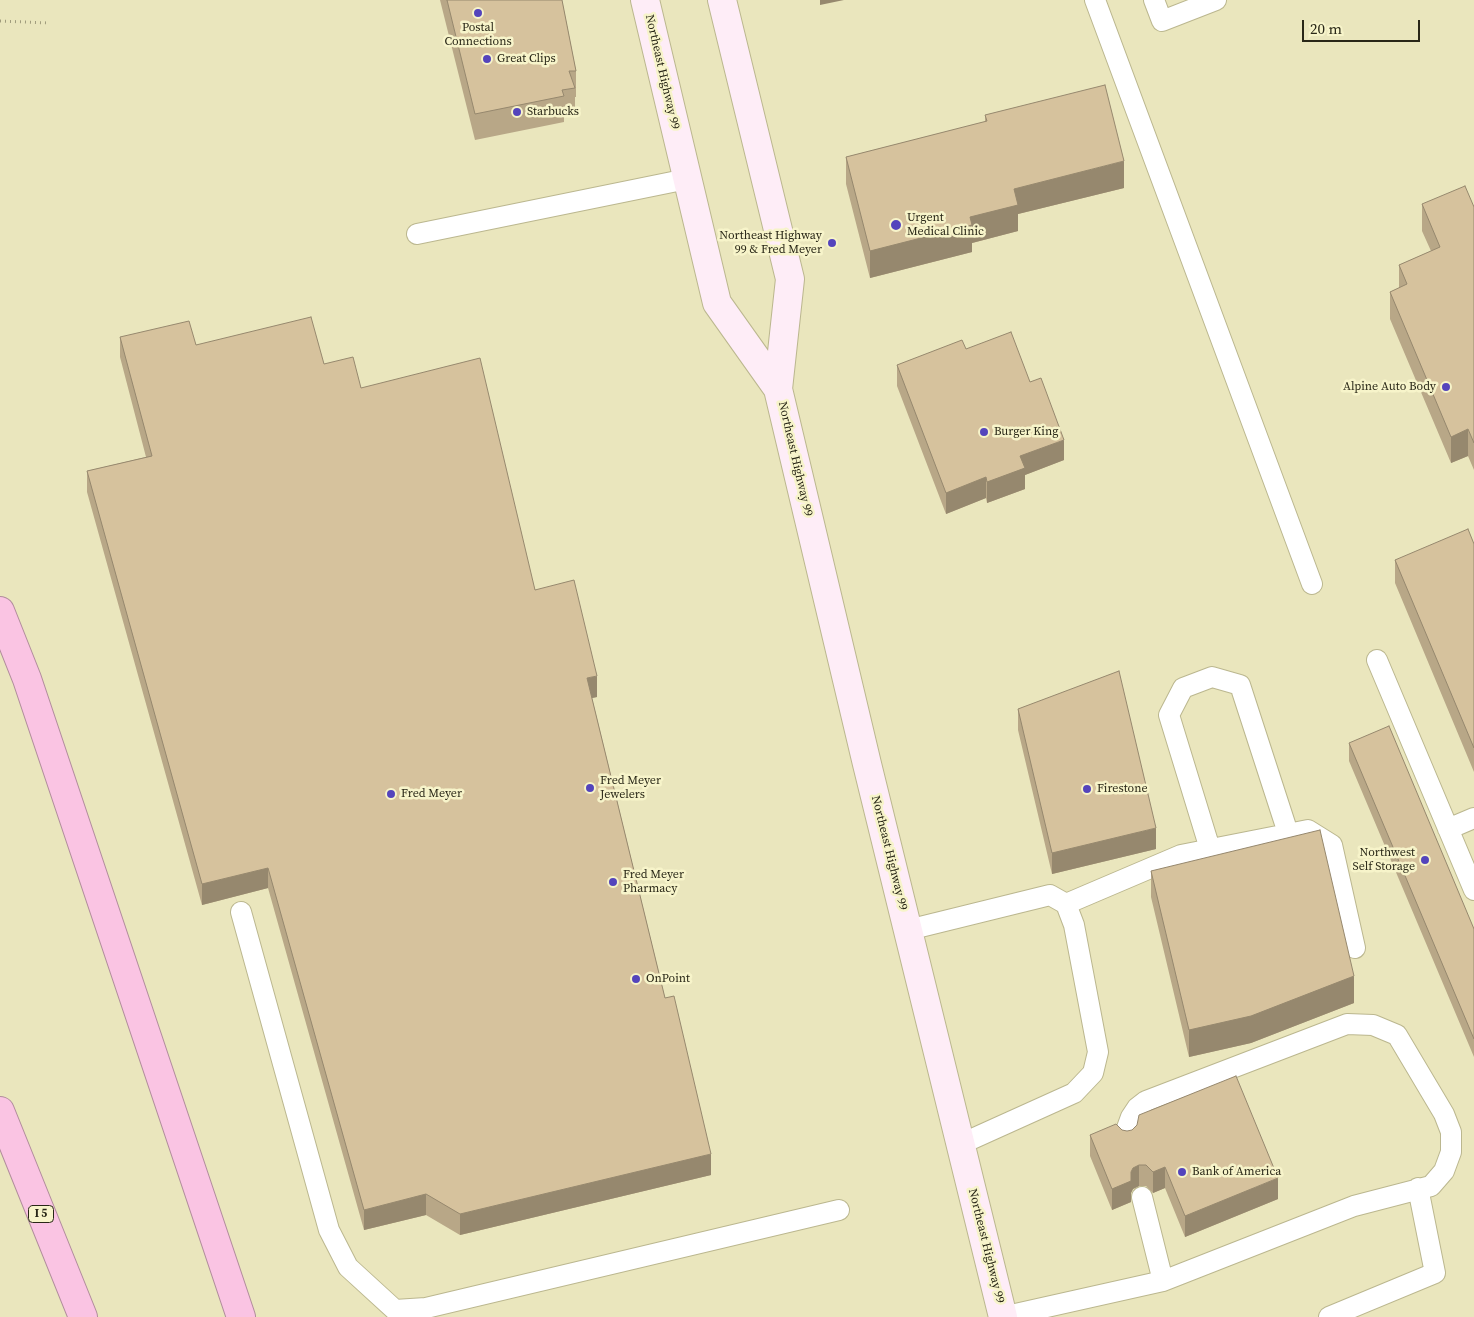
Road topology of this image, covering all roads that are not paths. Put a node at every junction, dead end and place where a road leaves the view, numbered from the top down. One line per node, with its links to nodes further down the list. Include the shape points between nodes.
1 (645, 0): 6 (main road, Northeast Highway 99)
2 (722, 0): 8 (main road, Northeast Highway 99, via 790,279)
3 (1094, 0): 9 (lane)
4 (1154, 0): 5 (lane, via 1162,21)
5 (1216, 0)
6 (687, 178): 7 (lane); 8 (main road, Northeast Highway 99, via 717,304)
7 (417, 234)
8 (778, 389): 19 (main road, Northeast Highway 99)
9 (1312, 584)
10 (0, 610): 29 (highway, via 27,679)
11 (1377, 660): 13 (lane)
12 (1474, 818): 13 (lane)
13 (1448, 829): 16 (lane)
14 (1288, 834): 15 (lane); 15 (lane, via 1240,685 1212,677 1183,688 1169,715); 20 (lane, via 1308,830 1332,845)
15 (1210, 849): 17 (lane, via 1181,855)
16 (1474, 890)
17 (1066, 904): 19 (lane, via 1050,895); 23 (lane, via 1074,925 1098,1052 1093,1073 1074,1092)
18 (241, 912): 26 (lane, via 329,1230 348,1267 395,1310 426,1308)
19 (908, 930): 23 (main road, Northeast Highway 99)
20 (1355, 948)
21 (0, 1111): 28 (highway, I 5)
22 (1127, 1140): 24 (lane, via 1131,1117 1146,1101 1347,1024 1374,1025 1397,1035 1444,1114 1451,1132 1451,1152 1444,1171 1431,1186)
23 (961, 1144): 30 (main road, Northeast Highway 99)
24 (1418, 1188): 27 (lane, via 1354,1206); 31 (lane, via 1435,1273)
25 (1142, 1197): 27 (lane)
26 (839, 1210)
27 (1163, 1281): 30 (lane)
28 (83, 1317)
29 (241, 1317)
30 (1003, 1317)
31 (1329, 1317)

